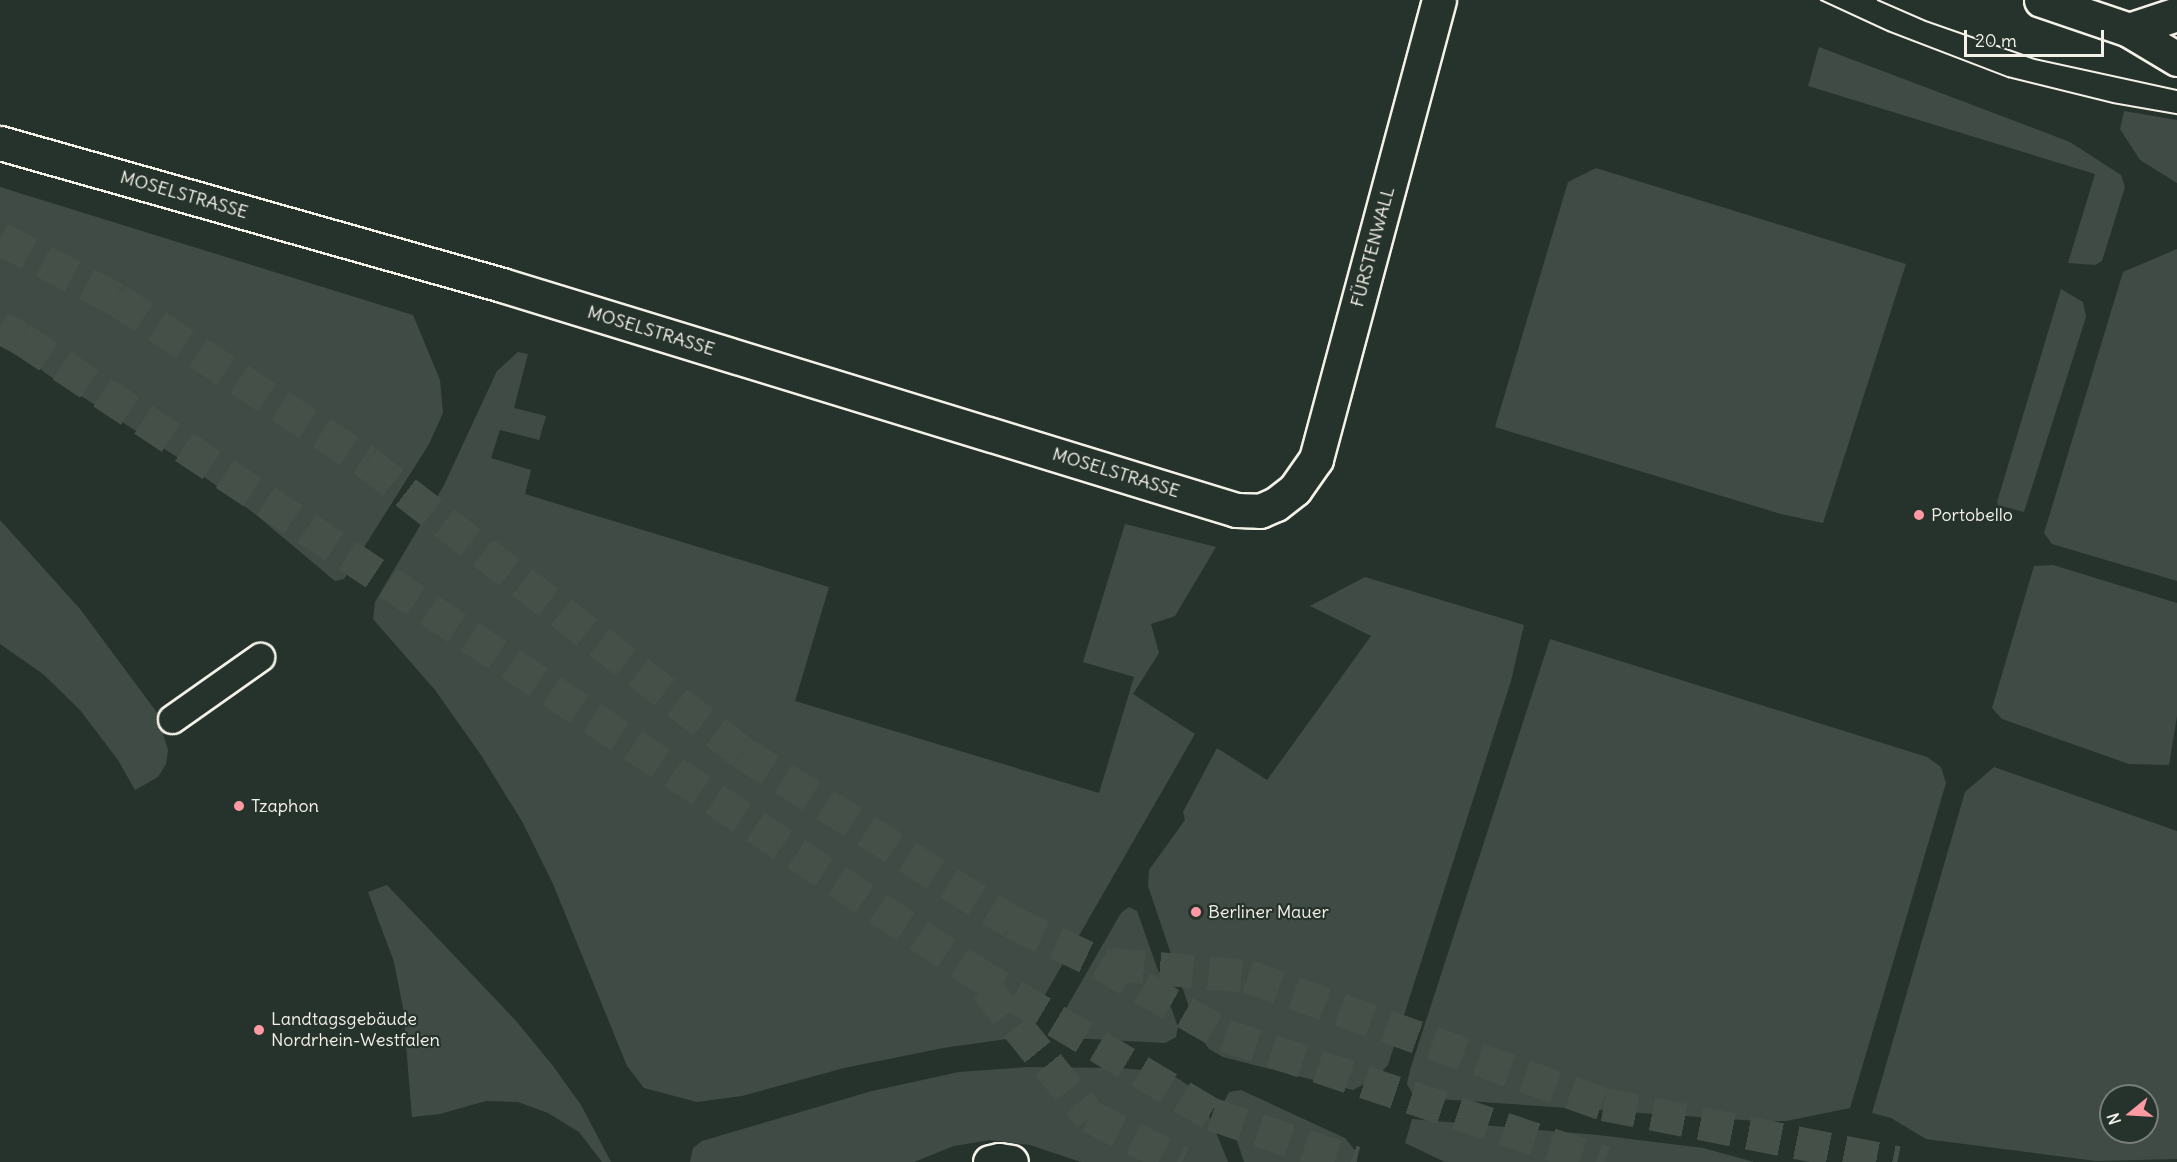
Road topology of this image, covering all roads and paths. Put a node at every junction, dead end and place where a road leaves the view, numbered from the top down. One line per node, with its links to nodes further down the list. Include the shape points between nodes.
1 (1439, 0): 8 (street, FÜRSTENWALL, via 1316,459)
2 (2041, 0): 4 (street)
3 (2177, 14): 4 (street)
4 (2130, 30): 5 (street); 6 (street)
5 (2177, 32)
6 (2177, 59)
7 (0, 143): 8 (street, MOSELSTRASSE, via 502,285 1236,510 1260,511)
8 (1295, 489)
9 (260, 657): 10 (street)
10 (172, 718)
11 (990, 1162): 12 (street)
12 (1011, 1162)

